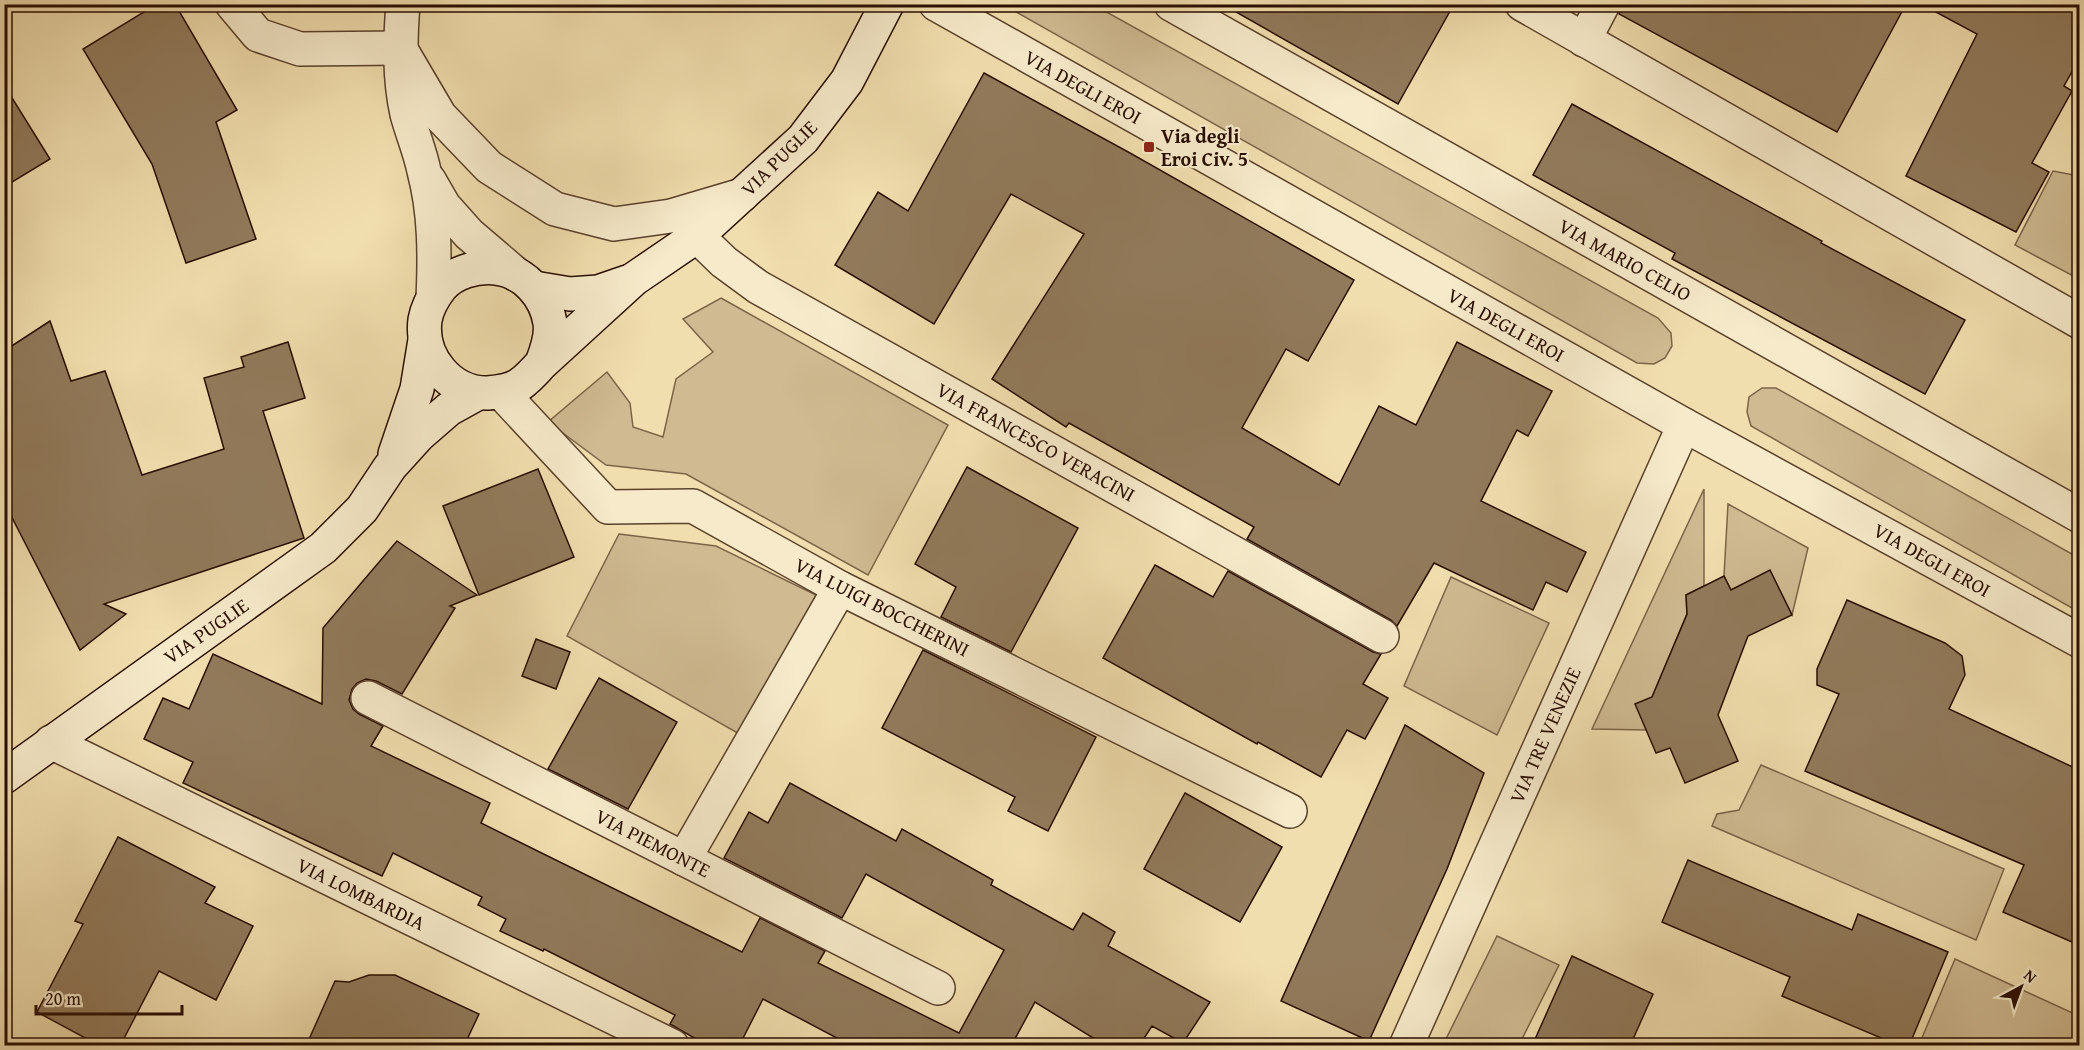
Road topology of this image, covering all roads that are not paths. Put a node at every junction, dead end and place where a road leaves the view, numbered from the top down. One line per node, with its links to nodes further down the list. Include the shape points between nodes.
1 (232, 4): 9 (street, via 258,35 300,49)
2 (403, 4): 9 (street)
3 (887, 4): 11 (street, VIA PUGLIE, via 848,81 803,139)
4 (936, 4): 20 (street, VIA DEGLI EROI)
5 (1171, 4): 22 (street, VIA MARIO CELIO)
6 (1522, 4): 8 (street)
7 (1603, 4): 8 (street)
8 (1584, 40): 16 (street)
9 (400, 48): 10 (street, via 407,113); 11 (street, via 440,116 489,167 555,209 614,224 671,216)
10 (425, 172): 14 (street, via 444,206 469,234); 15 (street, via 434,241)
11 (742, 195): 12 (street, VIA PUGLIE)
12 (697, 236): 13 (street, VIA PUGLIE); 24 (street, VIA FRANCESCO VERACINI, via 758,287)
13 (634, 279): 14 (street, VIA PUGLIE, via 598,292 570,294); 18 (street, VIA PUGLIE)
14 (525, 281): 15 (street, via 498,268 479,267 445,283); 18 (street, via 545,304 550,324 549,344)
15 (433, 298): 17 (street, via 425,319)
16 (2079, 322)
17 (425, 340): 19 (street, via 431,359 444,376 460,387); 21 (street, VIA PUGLIE, via 417,389)
18 (542, 363): 19 (street, via 517,386)
19 (490, 393): 21 (street, VIA PUGLIE, via 449,409); 23 (street, VIA LUIGI BOCCHERINI, via 608,507 693,506)
20 (1684, 425): 25 (street, VIA DEGLI EROI); 33 (street, VIA TRE VENEZIE)
21 (390, 467): 27 (street, VIA PUGLIE, via 362,509 323,548)
22 (2079, 516)
23 (840, 588): 29 (street, VIA LUIGI BOCCHERINI); 30 (street)
24 (1382, 636)
25 (2079, 641)
26 (368, 698): 30 (street, VIA PIEMONTE)
27 (51, 742): 28 (street, VIA PUGLIE); 32 (street, VIA LOMBARDIA)
28 (4, 777)
29 (1290, 812)
30 (684, 859): 31 (street, VIA PIEMONTE)
31 (938, 988)
32 (672, 1046)
33 (1406, 1046)

